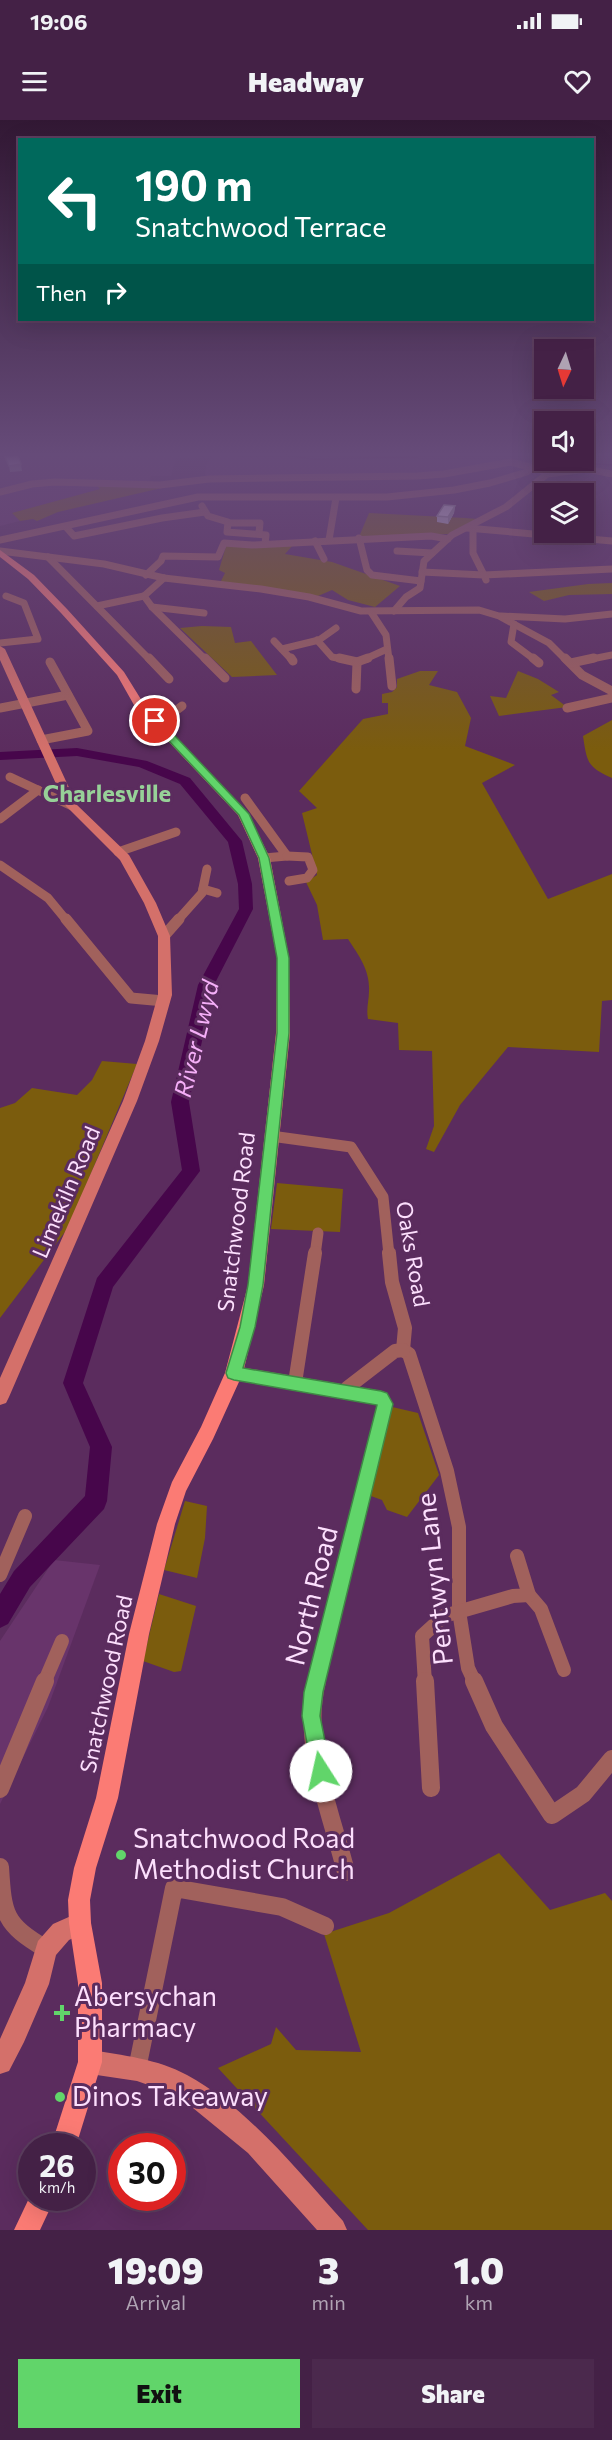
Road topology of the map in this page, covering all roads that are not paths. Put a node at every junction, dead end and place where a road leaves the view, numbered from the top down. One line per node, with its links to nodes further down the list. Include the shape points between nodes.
1 (2, 553): 51 (main road, Snatchwood Road, via 64,611 121,674 138,703)
2 (14, 553): 8 (street)
3 (220, 553): 12 (street, via 218,557 163,556)
4 (321, 553): 9 (street)
5 (363, 553): 15 (street, via 372,574)
6 (432, 553): 11 (street, via 424,561)
7 (473, 553): 13 (street)
8 (48, 557): 12 (street, via 104,564); 19 (street)
9 (324, 559)
10 (612, 569): 13 (street)
11 (422, 573): 13 (street); 15 (street)
12 (146, 575): 14 (street)
13 (484, 575): 16 (street)
14 (164, 578): 18 (street); 22 (street, via 261,588)
15 (421, 581): 21 (street, via 417,592 406,597)
16 (488, 583)
17 (6, 596): 30 (street, via 24,603 38,639)
18 (144, 596): 19 (street); 20 (street)
19 (97, 606): 41 (street)
20 (152, 607): 23 (street); 40 (street)
21 (394, 611): 22 (street); 25 (street, via 479,610)
22 (371, 612): 33 (street, via 385,629)
23 (204, 613)
24 (612, 614): 25 (street, via 565,619)
25 (497, 615): 26 (street)
26 (514, 624): 38 (street, via 511,642); 39 (street, via 549,643)
27 (336, 628): 28 (street)
28 (317, 640): 32 (street); 37 (street, via 332,657)
29 (274, 641): 32 (street)
30 (0, 643)
31 (0, 649): 47 (main road)
32 (282, 649): 35 (street)
33 (387, 649): 37 (street); 42 (street)
34 (612, 656): 39 (street)
35 (294, 661)
36 (50, 662): 45 (street)
37 (357, 662): 43 (street)
38 (539, 663)
39 (571, 663): 44 (street, via 582,675)
40 (225, 678)
41 (169, 679)
42 (392, 686)
43 (356, 689)
44 (612, 691)
45 (68, 695): 47 (street); 52 (street, via 88,731)
46 (612, 699): 50 (street)
47 (24, 703): 49 (street); 52 (main road)
48 (182, 706): 51 (street)
49 (0, 708)
50 (567, 708)
51 (155, 721): 61 (main road, Snatchwood Road, via 243,814)
52 (45, 748): 56 (main road)
53 (10, 777): 54 (street)
54 (38, 790): 56 (street); 57 (street)
55 (245, 798): 60 (street)
56 (72, 806): 59 (main road)
57 (0, 819)
58 (176, 832): 59 (street)
59 (118, 852): 67 (main road, via 150,903)
60 (287, 856): 61 (street); 64 (street, via 308,857 313,870 307,878)
61 (264, 858): 69 (main road, Snatchwood Road, via 283,958 283,1033)
62 (0, 865): 68 (street, via 48,898 131,998)
63 (207, 869): 65 (street)
64 (289, 881)
65 (203, 889): 66 (street); 67 (street)
66 (217, 893)
67 (164, 936): 68 (main road, Limekiln Road)
68 (164, 1001): 75 (main road, Limekiln Road, via 130,1101)
69 (271, 1136): 71 (street, Oaks Road, via 351,1147 383,1197 392,1282 405,1328); 72 (main road, Snatchwood Road, via 256,1285)
70 (318, 1233): 73 (street)
71 (403, 1350): 74 (street, via 395,1351 347,1388); 80 (street, Pentwyn Lane, via 409,1354 447,1471 459,1527)
72 (234, 1373): 73 (street); 88 (main road, Snatchwood Road, via 178,1488 166,1524 139,1634 107,1798 85,1868 79,1900)
73 (295, 1383): 74 (street)
74 (347, 1393): 87 (street, North Road, via 381,1398 385,1404 311,1716)
75 (0, 1397)
76 (24, 1516): 78 (street)
77 (517, 1556): 79 (street)
78 (0, 1575)
79 (529, 1595): 80 (street); 82 (street, via 542,1609)
80 (459, 1611): 83 (street, Pentwyn Lane, via 468,1668 489,1716 552,1815 583,1794); 84 (street, via 444,1616 422,1636)
81 (62, 1641): 85 (street)
82 (564, 1670)
83 (612, 1759)
84 (431, 1788)
85 (0, 1789)
86 (0, 1867): 90 (street, via 3,1912 21,1935)
87 (346, 1872)
88 (80, 1923): 90 (main road, via 61,1932); 92 (main road, Snatchwood Road, via 90,1983)
89 (325, 1926): 93 (street, via 282,1906 174,1888)
90 (46, 1949): 91 (main road, via 37,1984)
91 (0, 2062)
92 (90, 2062): 93 (main road); 94 (main road, Snatchwood Road)
93 (137, 2069): 97 (main road, via 178,2083 202,2099 257,2144)
94 (68, 2133)
95 (36, 2211): 96 (main road)
96 (27, 2230)
97 (334, 2230)

